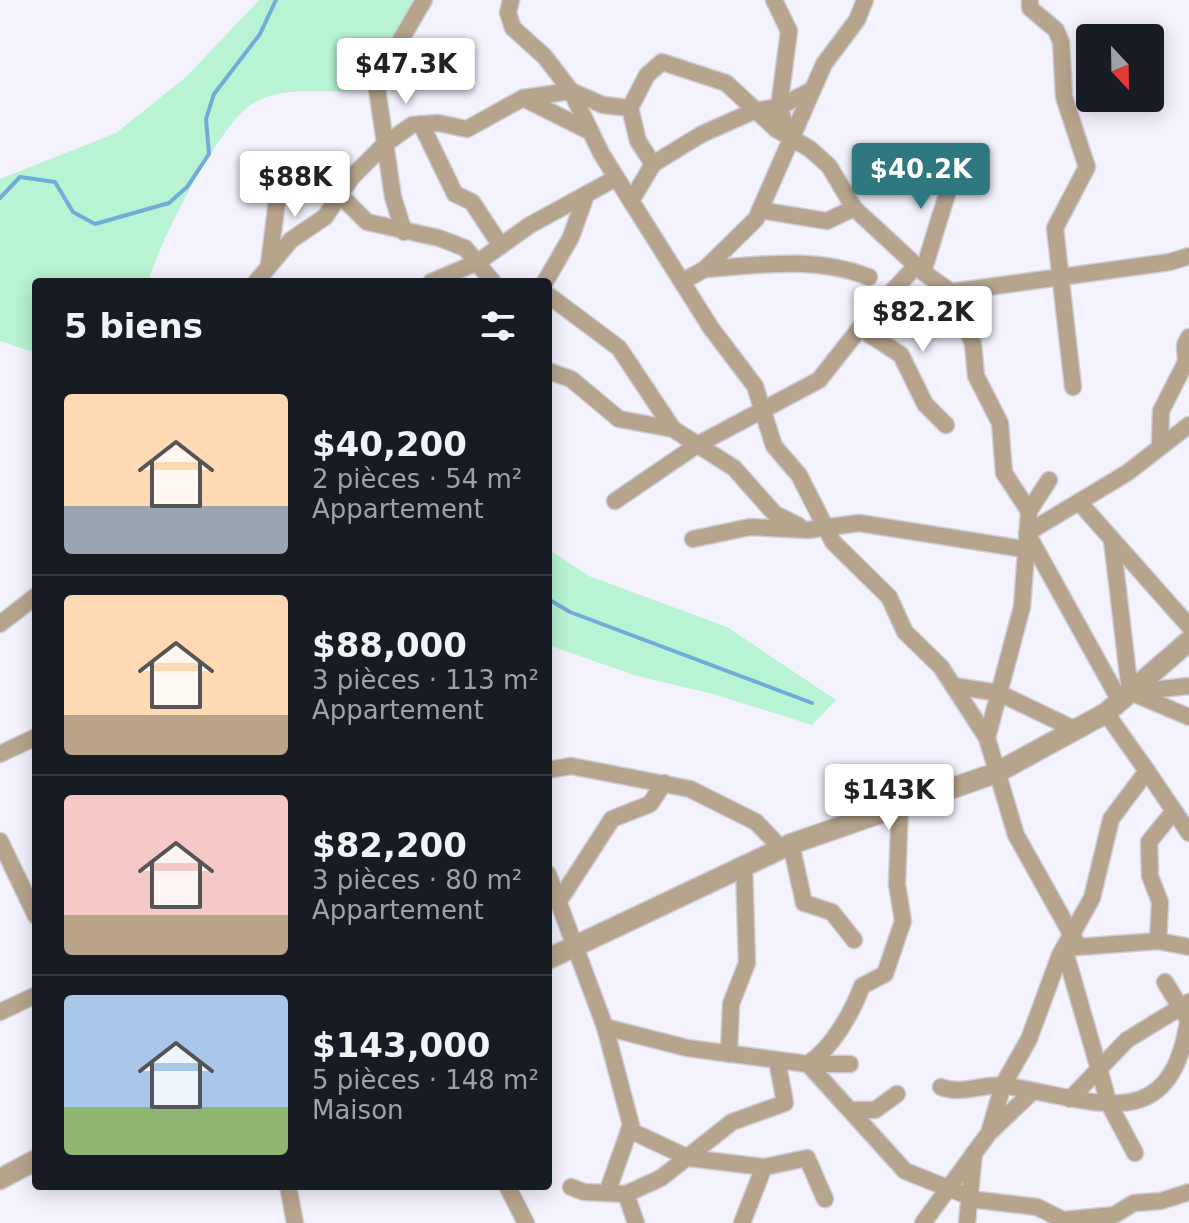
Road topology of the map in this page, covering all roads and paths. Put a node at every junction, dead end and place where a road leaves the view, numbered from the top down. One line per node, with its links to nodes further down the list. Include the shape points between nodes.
1 (424, 0): 15 (street, via 376,82)
2 (511, 0): 7 (street, via 513,28)
3 (774, 0): 9 (street, via 789,31)
4 (865, 0): 6 (street)
5 (1030, 0): 31 (street, via 1030,8 1056,30 1061,42 1064,97 1087,167 1055,228)
6 (812, 90): 9 (street); 14 (street)
7 (571, 91): 8 (street); 10 (street, via 603,105); 13 (street)
8 (523, 98): 12 (street, via 467,129); 13 (street)
9 (779, 107): 11 (street); 14 (street)
10 (630, 108): 11 (street, via 647,75 662,62 726,83); 17 (street, via 638,141)
11 (754, 111): 14 (street); 17 (street)
12 (421, 124): 15 (street); 25 (street, via 455,194 472,202)
13 (591, 132): 18 (street)
14 (790, 137): 22 (street, via 829,166); 23 (street)
15 (385, 144): 19 (street); 24 (street)
16 (957, 162): 30 (street)
17 (653, 164): 21 (street)
18 (616, 178): 20 (street); 21 (street)
19 (340, 195): 24 (street, via 367,222); 28 (street, via 325,217 291,240); 28 (street, via 281,169)
20 (586, 195): 25 (street); 36 (street, via 571,237)
21 (631, 201): 37 (street)
22 (854, 208): 23 (street, via 827,221); 30 (street)
23 (760, 210): 29 (street)
24 (404, 232): 27 (street, via 465,248)
25 (501, 246): 27 (street)
26 (1189, 256): 31 (street)
27 (478, 262): 34 (street); 35 (street)
28 (269, 264): 33 (street)
29 (705, 269): 32 (street, via 805,262); 37 (street)
30 (919, 269): 38 (street); 40 (street)
31 (1061, 275): 38 (street); 43 (street)
32 (869, 277)
33 (259, 278)
34 (440, 278)
35 (490, 278)
36 (547, 278)
37 (683, 281): 44 (street, via 755,386)
38 (951, 292): 53 (street, via 973,344 976,376 1000,423 1004,473)
39 (552, 298): 47 (street, via 619,348)
40 (860, 328): 44 (street, via 819,380); 45 (street, via 901,355 925,404)
41 (1189, 337): 49 (street, via 1186,362 1161,411)
42 (552, 372): 47 (street, via 571,379 619,419)
43 (1073, 387)
44 (763, 411): 48 (street); 56 (street, via 774,446 799,475)
45 (946, 425)
46 (1189, 425): 49 (street)
47 (673, 429): 48 (street)
48 (697, 445): 51 (street); 54 (street, via 734,468 775,514)
49 (1160, 447): 52 (street)
50 (1049, 480): 53 (street)
51 (615, 501)
52 (1079, 502): 55 (street); 58 (street)
53 (1029, 511): 55 (street)
54 (808, 530): 56 (street); 57 (street, via 750,527)
55 (1027, 533): 59 (street)
56 (829, 535): 59 (street, via 859,523); 64 (street, via 889,597 905,632)
57 (693, 539)
58 (1112, 540): 62 (street); 67 (street)
59 (1032, 551): 66 (street); 67 (street)
60 (32, 599): 61 (street)
61 (0, 624)
62 (1189, 626)
63 (1189, 641): 67 (street)
64 (954, 686): 66 (street); 70 (street)
65 (1189, 686): 67 (street)
66 (999, 693): 69 (street); 70 (street)
67 (1119, 702): 68 (street); 69 (street); 74 (street)
68 (1189, 717)
69 (1076, 730): 75 (street)
70 (987, 738): 75 (street)
71 (32, 739): 72 (street)
72 (0, 754)
73 (552, 769): 76 (street, via 571,766)
74 (1147, 771): 78 (street); 87 (street, via 1111,819 1092,898)
75 (996, 773): 77 (street); 87 (street, via 1016,835)
76 (664, 783): 80 (street, via 690,789 756,822); 83 (street, via 650,804 612,819)
77 (900, 804): 80 (street); 98 (street, via 897,884 903,921 885,974 862,986 820,1056)
78 (1183, 820): 86 (street, via 1149,842 1150,876 1160,902)
79 (0, 841): 84 (street)
80 (786, 846): 81 (street); 85 (street, via 804,903 832,912)
81 (744, 864): 88 (street); 96 (street, via 747,963 731,1004)
82 (552, 884): 83 (street)
83 (559, 901): 88 (street)
84 (32, 908)
85 (854, 940)
86 (1158, 941): 87 (street); 89 (street)
87 (1071, 943): 100 (street); 103 (street)
88 (577, 947): 90 (street); 95 (street)
89 (1189, 947)
90 (552, 957)
91 (1165, 982): 94 (street)
92 (32, 997): 93 (street)
93 (0, 1012)
94 (1187, 1013): 100 (street, via 1127,1040); 102 (street, via 1186,1038)
95 (605, 1027): 96 (street); 110 (street)
96 (729, 1054): 97 (street)
97 (777, 1060): 98 (street); 114 (street, via 785,1103 732,1122)
98 (808, 1064): 99 (street); 109 (street)
99 (850, 1064)
100 (1098, 1070): 107 (street); 108 (street)
101 (1189, 1074): 102 (street)
102 (1169, 1078): 108 (street, via 1145,1099)
103 (1003, 1085): 104 (street, via 955,1092); 105 (street); 111 (street)
104 (941, 1087)
105 (1033, 1091): 107 (street); 111 (street)
106 (897, 1094): 109 (street, via 875,1110)
107 (1070, 1099): 108 (street)
108 (1109, 1104): 113 (street)
109 (850, 1110): 119 (street, via 905,1171)
110 (629, 1130): 114 (street); 123 (street)
111 (989, 1133): 112 (street)
112 (975, 1151): 119 (street); 125 (street)
113 (1135, 1153)
114 (689, 1158): 116 (street); 124 (street)
115 (32, 1162): 117 (street)
116 (764, 1167): 126 (street, via 807,1158); 131 (street)
117 (0, 1179)
118 (571, 1187): 123 (street)
119 (946, 1187): 125 (street); 132 (street)
120 (289, 1190): 128 (street)
121 (509, 1190): 129 (street)
122 (1189, 1192): 127 (street, via 1134,1203)
123 (607, 1193): 124 (street)
124 (626, 1194): 130 (street)
125 (970, 1197): 127 (street, via 1037,1207 1063,1220); 133 (street)
126 (825, 1199)
127 (1114, 1215): 134 (street)
128 (295, 1223)
129 (526, 1223)
130 (636, 1223)
131 (742, 1223)
132 (923, 1223)
133 (967, 1223)
134 (1130, 1223)

